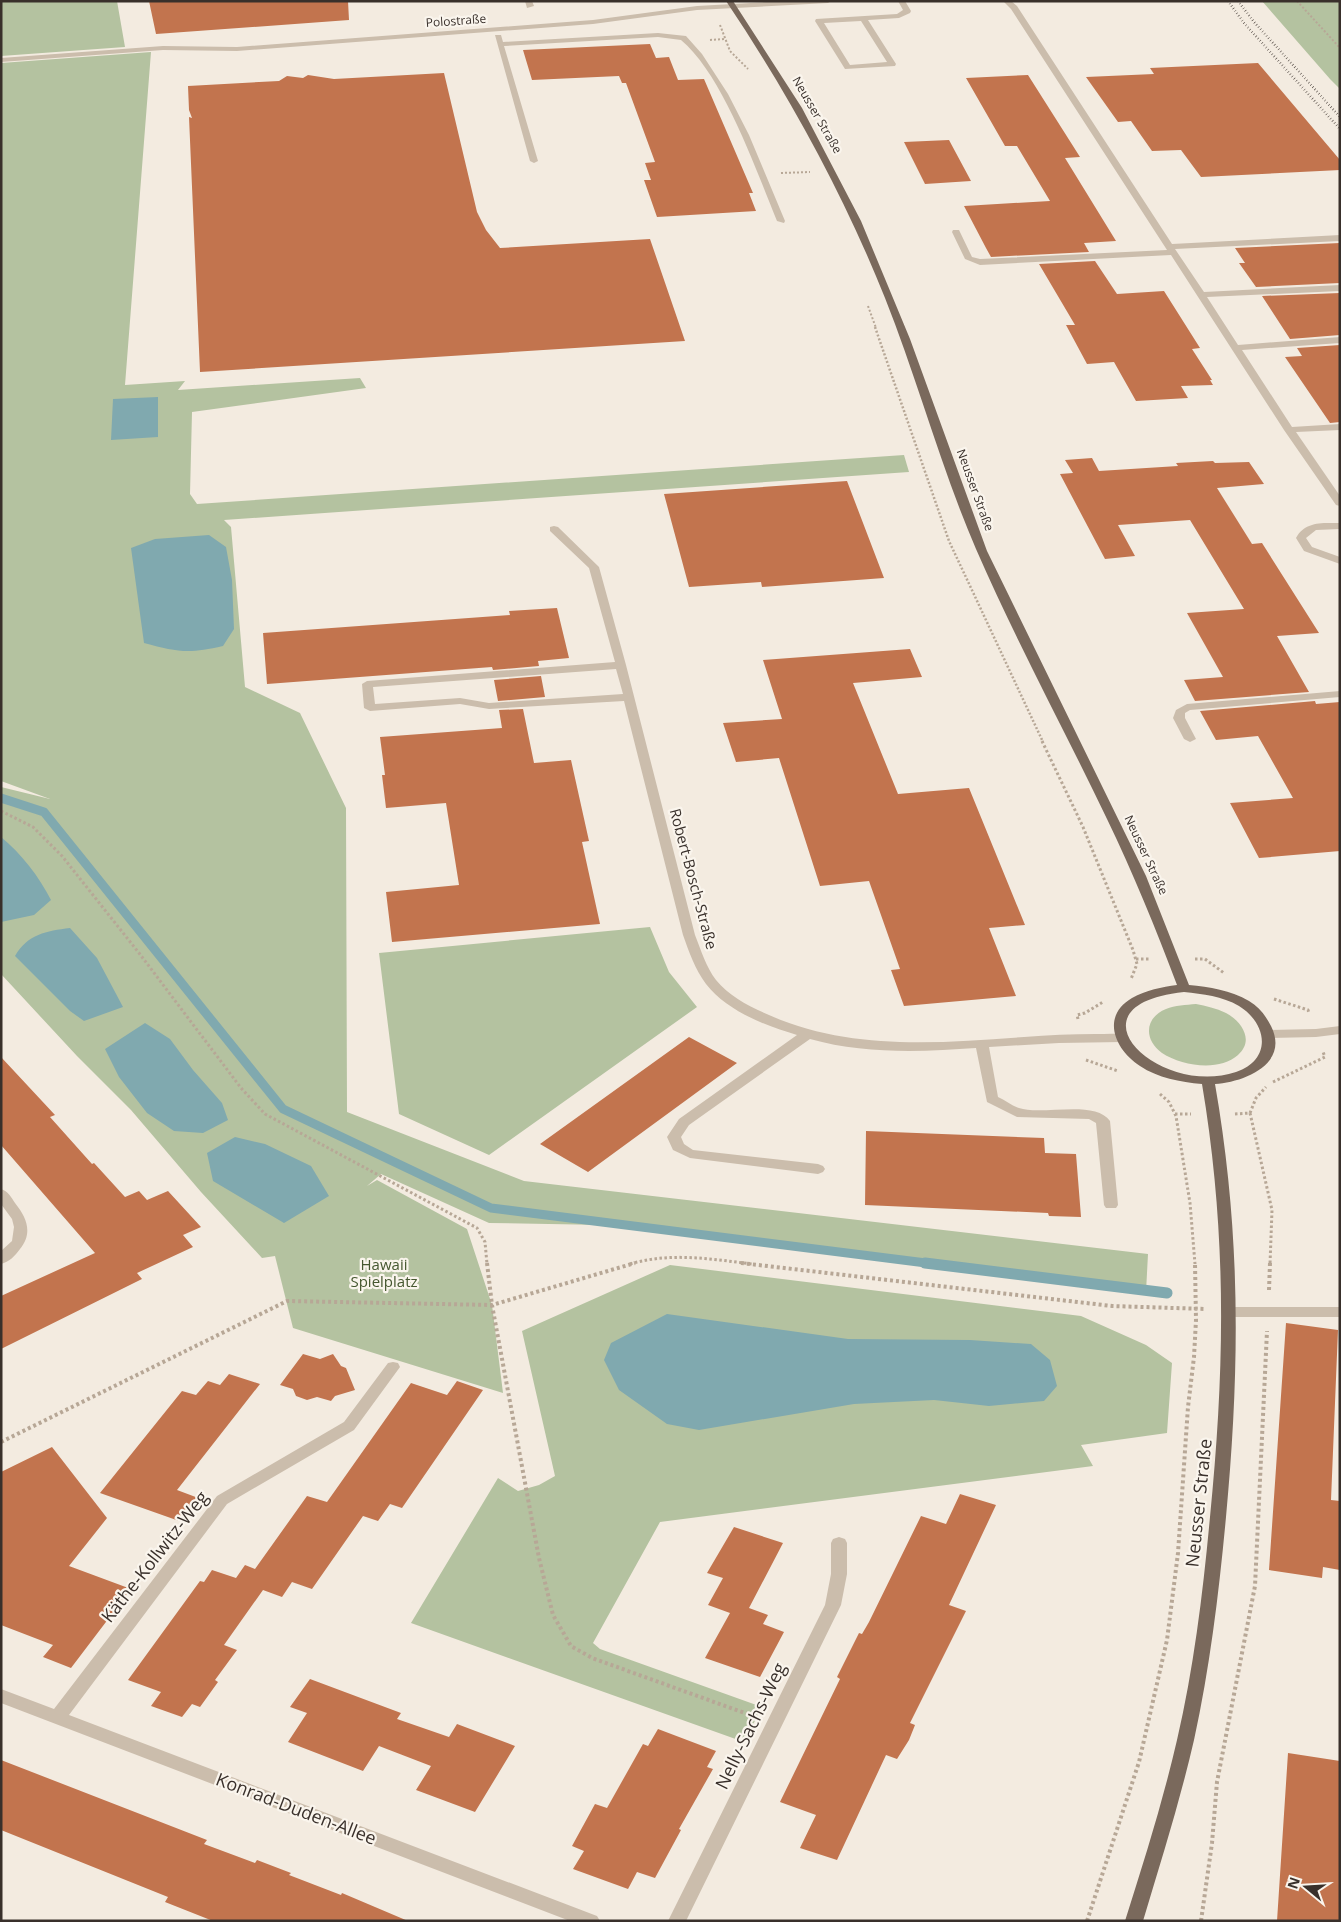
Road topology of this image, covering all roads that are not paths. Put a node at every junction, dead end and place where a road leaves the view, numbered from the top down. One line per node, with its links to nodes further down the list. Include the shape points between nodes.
1 (828, 1): 4 (street)
2 (901, 1): 5 (street, via 907,12 904,14)
3 (1006, 1): 13 (street, via 1014,8)
4 (731, 4): 6 (street, Polostraße, via 593,22); 29 (main road, Neusser Straße, via 809,128 854,214 895,313 973,530 1148,894)
5 (863, 18): 5 (street, via 819,21 848,67 892,64)
6 (496, 30): 7 (street); 8 (street, Polostraße, via 232,49 181,48)
7 (500, 44): 9 (street); 10 (street, via 658,35 684,38 716,81)
8 (1, 60)
9 (534, 161)
10 (781, 221)
11 (956, 232): 13 (street, via 969,259 980,262)
12 (1340, 238): 13 (street)
13 (1172, 250): 16 (street)
14 (1340, 288): 16 (street)
15 (1340, 295): 16 (street)
16 (1204, 299): 18 (street)
17 (1340, 340): 18 (street, via 1278,341)
18 (1235, 348): 20 (street)
19 (1340, 427): 20 (street)
20 (1289, 430): 21 (street)
21 (1340, 503)
22 (1340, 526): 24 (street, via 1310,528 1303,532 1301,540 1314,553)
23 (554, 529): 25 (street, Robert-Bosch-Straße, via 594,567)
24 (1340, 561)
25 (622, 665): 27 (street, Robert-Bosch-Straße); 27 (street, via 367,684 370,708 460,701 489,706)
26 (1340, 694): 28 (street, via 1187,707 1180,712 1179,718)
27 (630, 697): 32 (street, Robert-Bosch-Straße, via 689,935 701,967 721,991 745,1009 776,1025)
28 (1190, 739)
29 (1184, 988): 31 (main road, via 1207,990 1238,1001 1255,1012); 33 (main road, via 1148,995 1134,1003 1124,1013 1120,1025)
30 (1340, 1030): 31 (street)
31 (1268, 1034): 35 (main road, via 1270,1045 1265,1058 1253,1068 1237,1076)
32 (806, 1035): 34 (street, Robert-Bosch-Straße, via 861,1043); 36 (street, via 684,1122 674,1137 678,1147 690,1154)
33 (1122, 1038): 34 (street, Robert-Bosch-Straße); 35 (main road, via 1131,1052 1147,1065 1168,1075)
34 (982, 1044): 38 (street, via 992,1099 1017,1113 1090,1115 1103,1121)
35 (1208, 1081): 40 (main road, Neusser Straße, via 1224,1177)
36 (818, 1169)
37 (1, 1194): 39 (street, via 23,1226 19,1242)
38 (1111, 1205)
39 (1, 1259)
40 (1230, 1312): 41 (street); 48 (main road, Neusser Straße, via 1227,1420 1206,1628 1178,1771)
41 (1340, 1312)
42 (393, 1367): 45 (street, Käthe-Kollwitz-Weg, via 350,1426 222,1500)
43 (839, 1543): 47 (street, Nelly-Sachs-Weg, via 839,1574 833,1605)
44 (1, 1696): 45 (street, Konrad-Duden-Allee)
45 (57, 1718): 46 (street, Konrad-Duden-Allee)
46 (591, 1921)
47 (677, 1921)
48 (1134, 1921)

